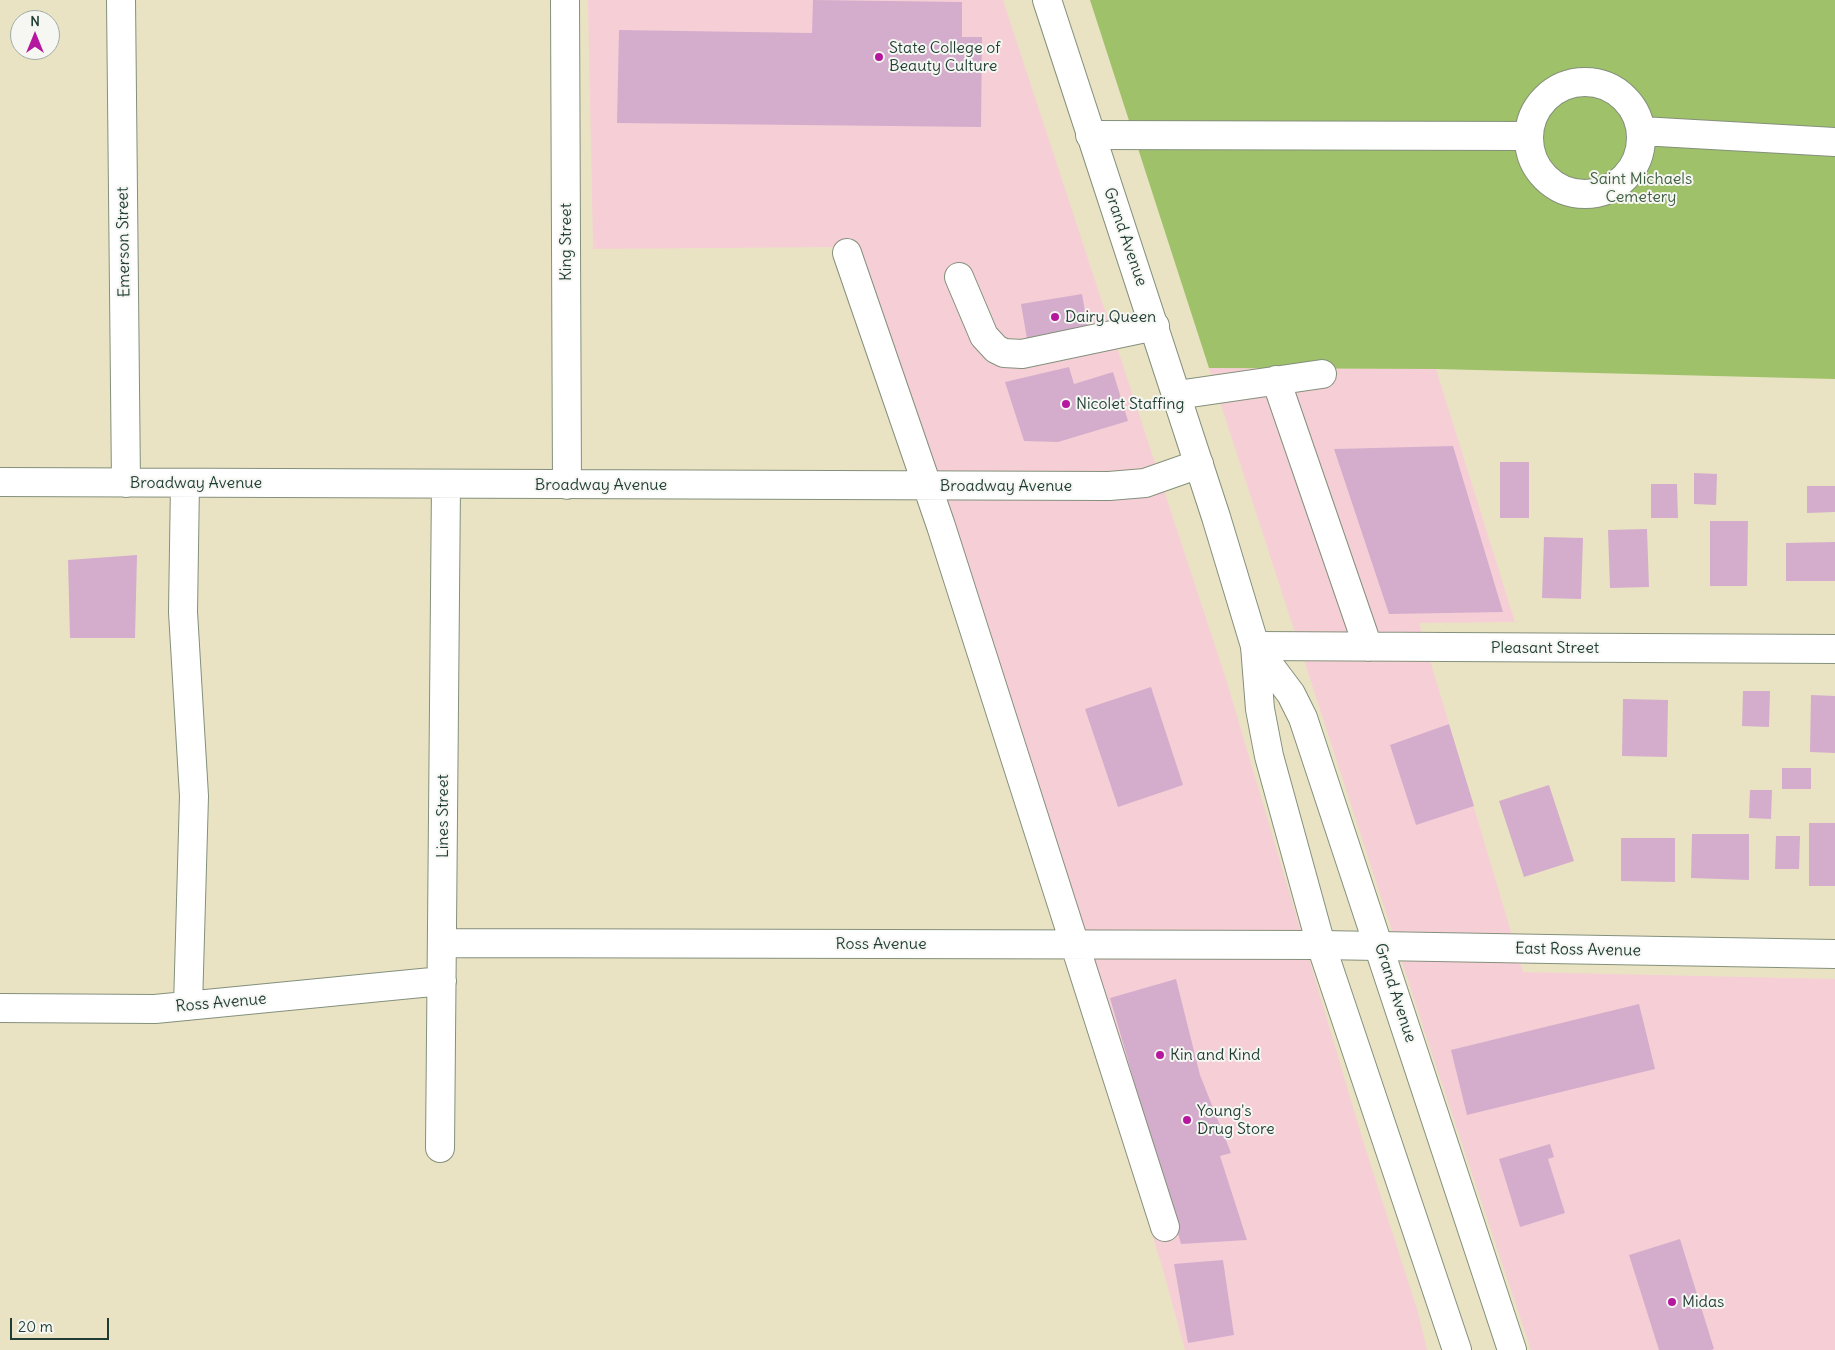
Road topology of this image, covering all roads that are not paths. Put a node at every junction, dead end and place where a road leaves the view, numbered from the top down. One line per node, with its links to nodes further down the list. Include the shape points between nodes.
1 (121, 0): 16 (street, Emerson Street)
2 (565, 0): 19 (street, King Street)
3 (1046, 0): 5 (street, Grand Avenue)
4 (1641, 132): 6 (street, via 1636,114 1625,99 1610,88 1592,82 1556,89 1542,101 1532,117); 6 (street, via 1640,150 1633,167 1621,181 1605,190 1587,194 1569,192 1552,184 1539,170 1531,154); 7 (street)
5 (1090, 135): 6 (street); 10 (street, Grand Avenue)
6 (1528, 136)
7 (1835, 142)
8 (847, 253): 20 (street)
9 (959, 277): 10 (street, via 984,336 1004,353 1022,354)
10 (1154, 326): 13 (street, Grand Avenue)
11 (1322, 374): 12 (street)
12 (1276, 380): 13 (street); 22 (street)
13 (1177, 395): 14 (street, Grand Avenue)
14 (1199, 464): 20 (street, Broadway Avenue, via 1124,486); 21 (street, Grand Avenue)
15 (0, 482): 16 (street, Broadway Avenue)
16 (126, 483): 17 (street, Broadway Avenue)
17 (185, 483): 18 (street, Broadway Avenue); 30 (street, via 182,612 194,796)
18 (446, 484): 19 (street, Broadway Avenue); 24 (street, Lines Street)
19 (567, 485): 20 (street, Broadway Avenue)
20 (927, 486): 25 (street)
21 (1255, 646): 22 (street, Pleasant Street); 26 (street, Grand Avenue, via 1260,709 1269,756); 27 (street, Grand Avenue, via 1284,684 1303,718)
22 (1368, 647): 23 (street, Pleasant Street)
23 (1835, 649)
24 (442, 943): 25 (street, Ross Avenue); 29 (street, Lines Street)
25 (1074, 945): 26 (street, Ross Avenue); 33 (street)
26 (1321, 945): 27 (street, East Ross Avenue); 34 (street, Grand Avenue)
27 (1379, 946): 28 (street, East Ross Avenue); 37 (street, Grand Avenue)
28 (1835, 954)
29 (442, 981): 30 (street, Ross Avenue); 32 (street, Lines Street)
30 (188, 1006): 31 (street, Ross Avenue, via 134,1010)
31 (0, 1008)
32 (440, 1148)
33 (1165, 1227)
34 (1439, 1298): 35 (street); 36 (street, Grand Avenue)
35 (1443, 1350)
36 (1457, 1350)
37 (1512, 1350)

